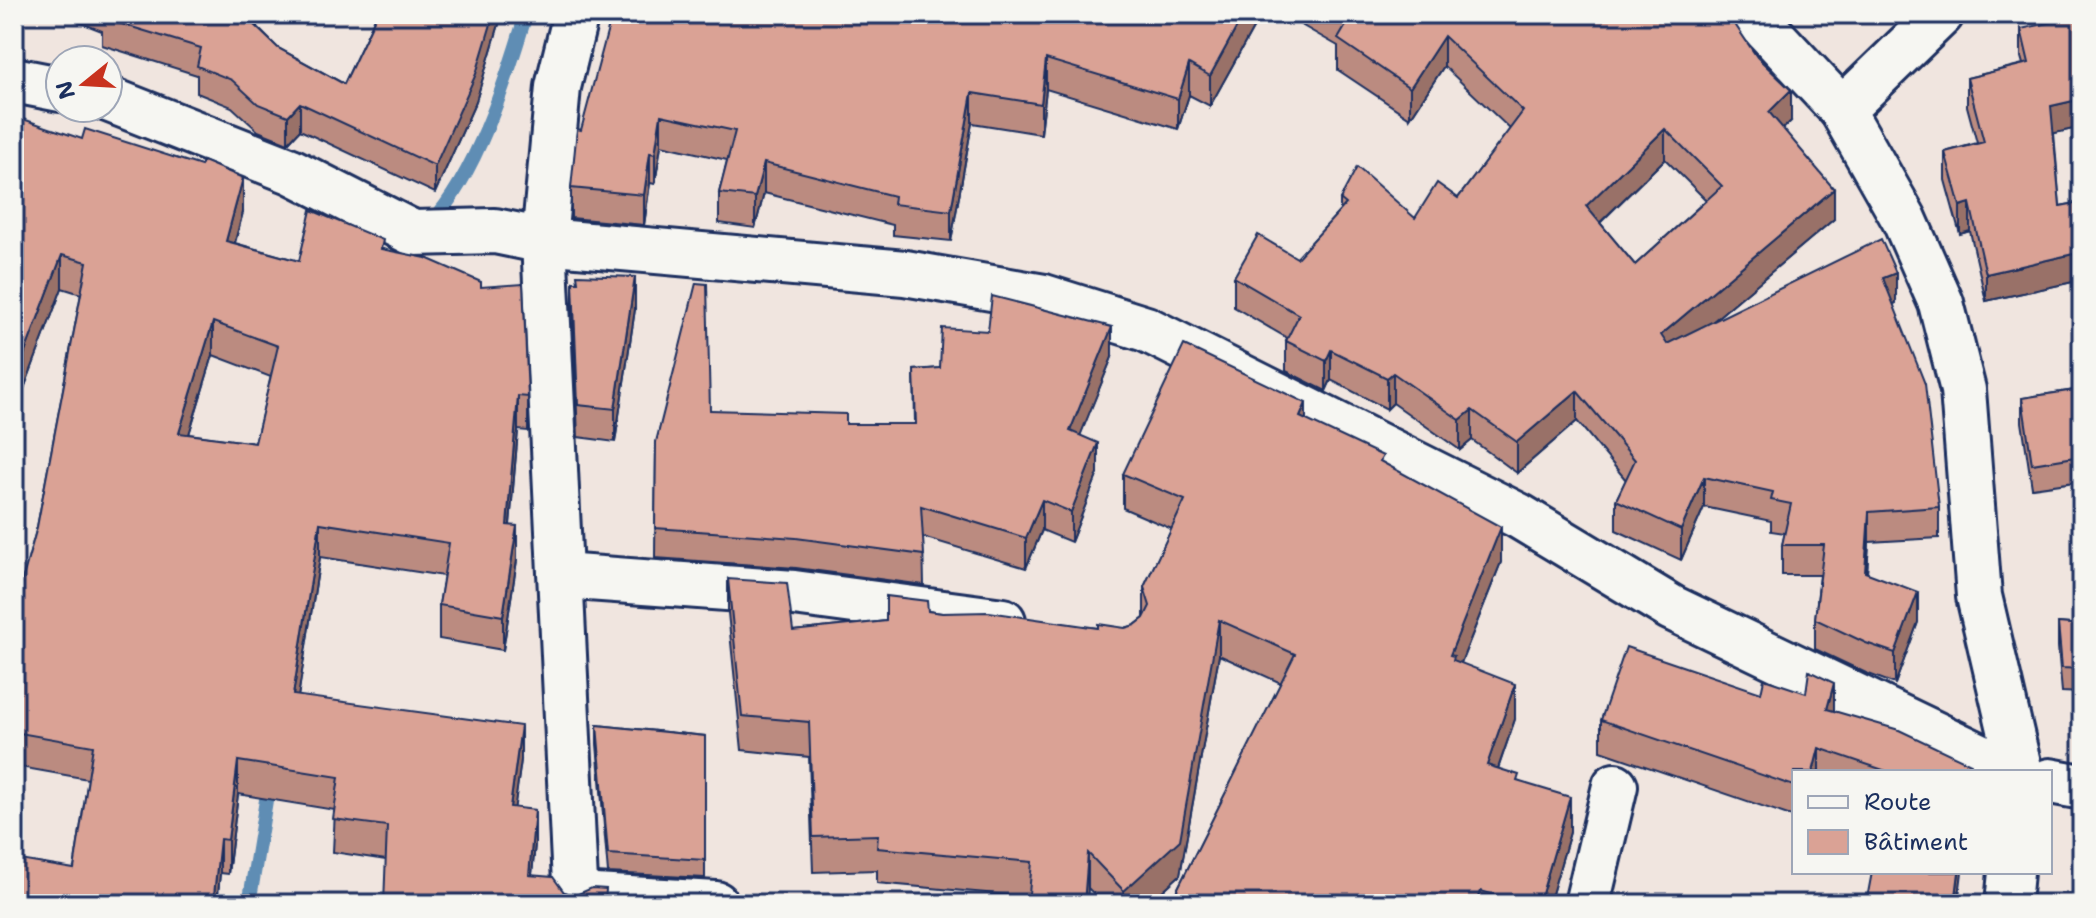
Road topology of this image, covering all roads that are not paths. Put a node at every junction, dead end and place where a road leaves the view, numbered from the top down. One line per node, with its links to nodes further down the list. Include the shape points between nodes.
1 (576, 14): 8 (street, via 558,87)
2 (1752, 14): 7 (street)
3 (1941, 14): 7 (street)
4 (14, 80): 5 (street)
5 (44, 86)
6 (124, 105): 8 (street, via 291,171 413,233 495,231)
7 (1842, 110): 12 (street, via 1904,219 1941,303 1963,390 1979,596)
8 (544, 241): 9 (street); 11 (street, via 905,273 1044,297 1146,329 1519,516 1672,608)
9 (561, 576): 10 (street, via 794,593); 17 (street)
10 (1046, 626)
11 (2010, 770)
12 (2020, 770)
13 (2052, 781): 15 (street)
14 (1615, 786): 19 (street)
15 (2082, 787)
16 (2011, 874): 20 (street)
17 (577, 900): 18 (street)
18 (716, 904)
19 (1587, 904)
20 (2008, 904)

